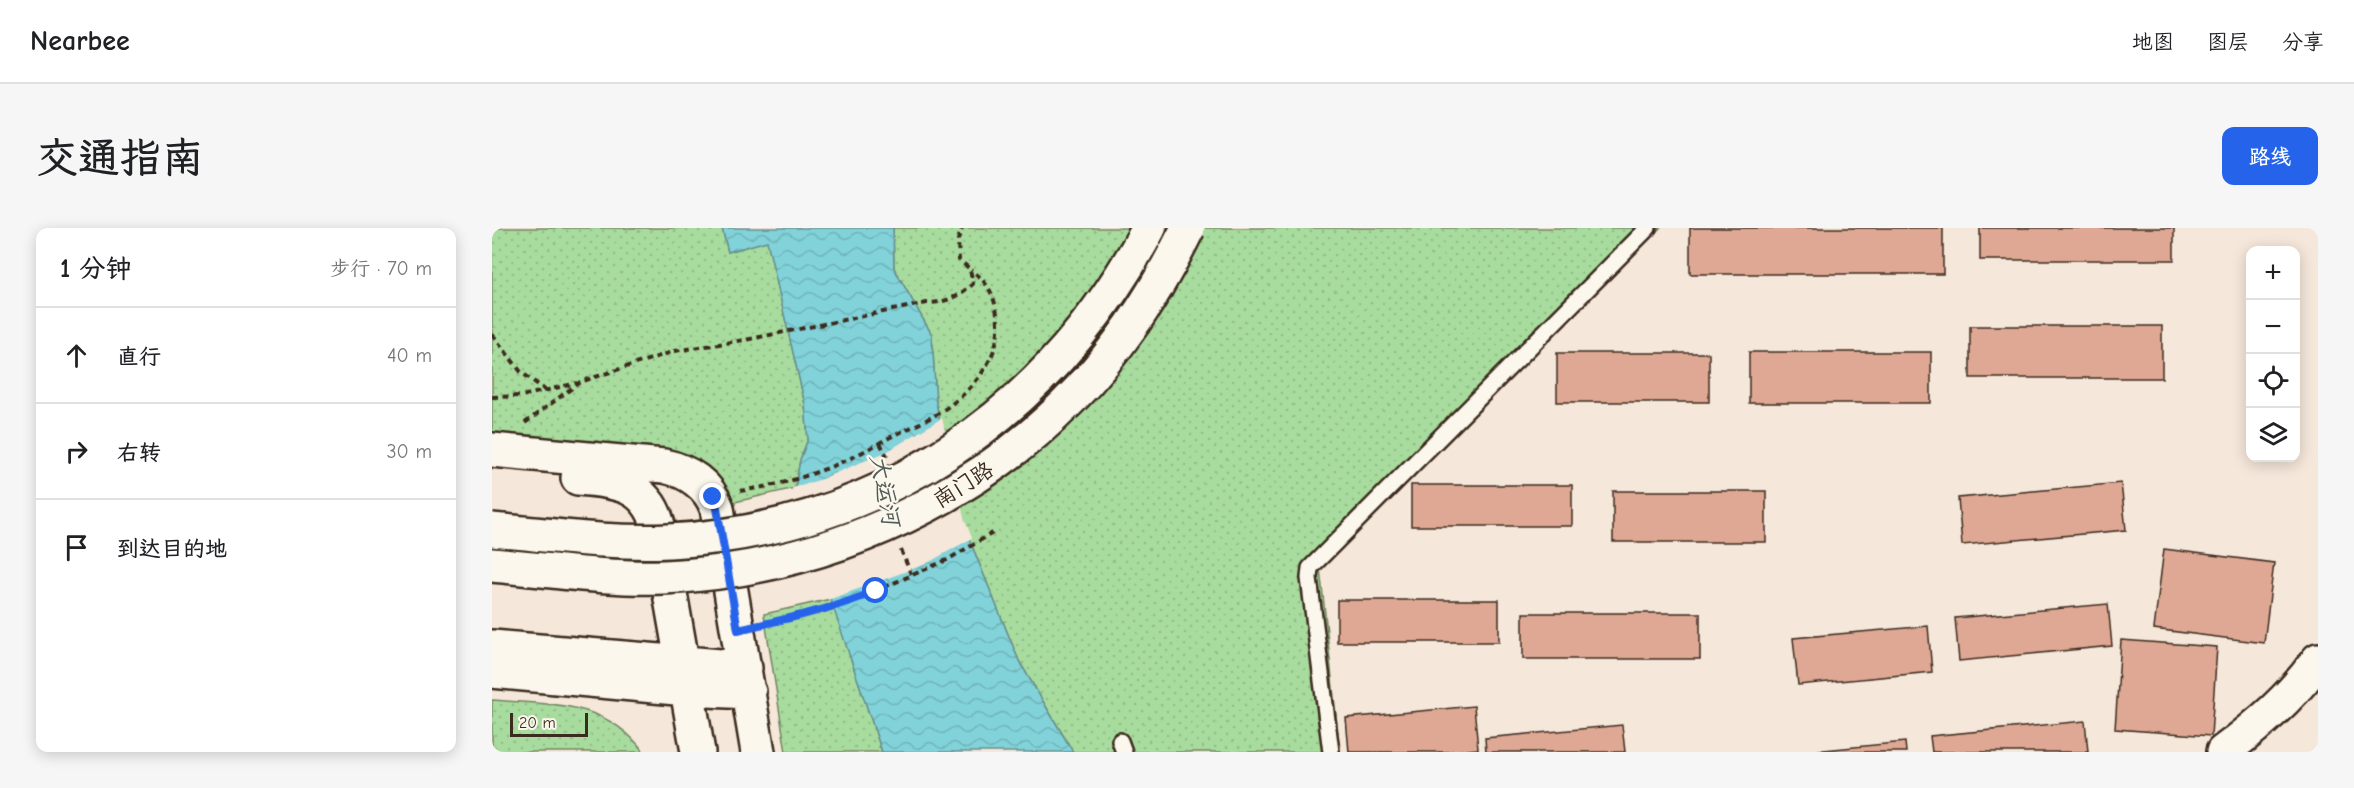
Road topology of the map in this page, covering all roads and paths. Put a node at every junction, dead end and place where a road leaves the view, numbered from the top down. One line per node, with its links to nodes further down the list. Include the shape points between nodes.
1 (962, 228): 5 (path, via 959,260)
2 (1149, 228): 14 (main road, 南门路, bridge, via 1108,298 1030,389 968,439 872,493 786,523 707,538 627,542)
3 (1188, 228): 16 (main road, 南门路, bridge, via 1130,328 1081,388 1000,460 926,507 817,552 741,569 623,577)
4 (1648, 228): 25 (lane, via 1310,568)
5 (970, 269): 7 (path, via 973,284 942,303 675,351); 13 (path, via 991,289 999,338 985,370 953,403 866,452 787,482)
6 (492, 334): 8 (path, via 521,372)
7 (580, 382): 8 (path); 10 (path)
8 (546, 390): 9 (path)
9 (492, 397)
10 (521, 426)
11 (492, 450): 13 (main road, via 673,468 696,479)
12 (492, 471): 21 (main road, via 605,481 646,499 658,525)
13 (713, 497): 17 (main road)
14 (492, 530)
15 (996, 531): 17 (path, via 947,560 852,601)
16 (492, 565)
17 (738, 630): 22 (main road)
18 (492, 647): 21 (main road)
19 (2318, 660): 26 (main road, via 2264,721)
20 (492, 671): 21 (main road)
21 (685, 676): 22 (main road); 23 (main road)
22 (747, 680): 24 (main road)
23 (698, 752)
24 (758, 752)
25 (1331, 752)
26 (2223, 752)

